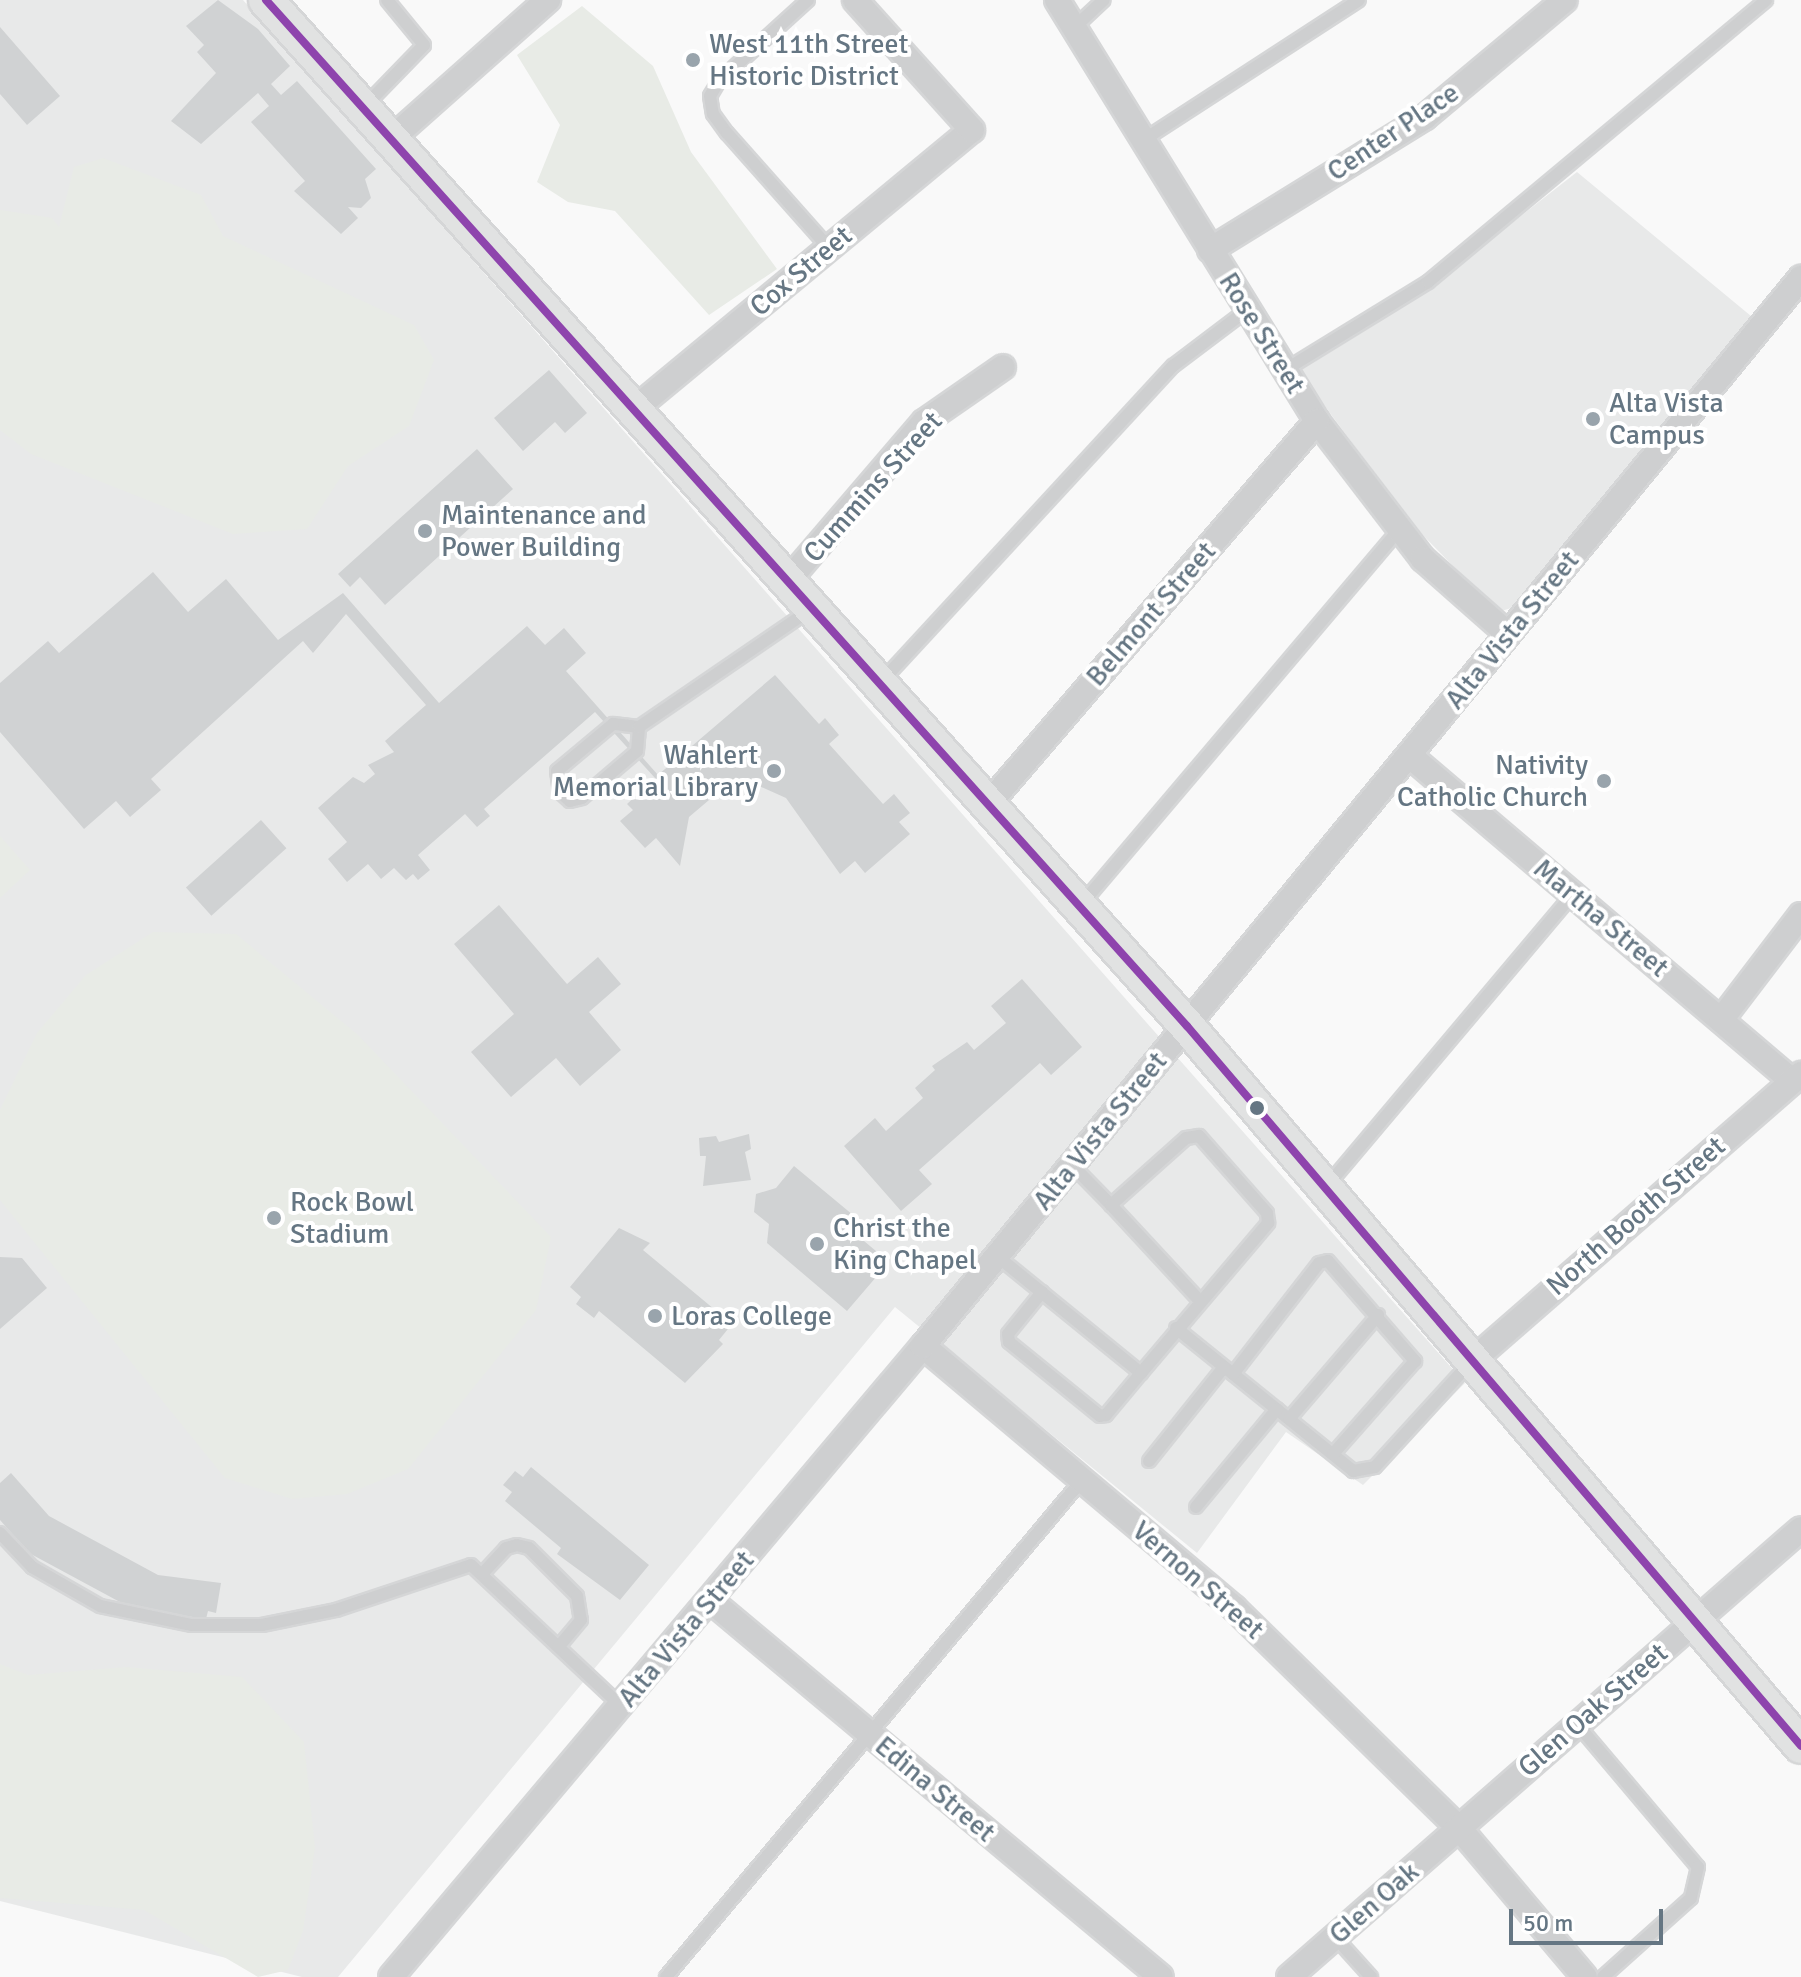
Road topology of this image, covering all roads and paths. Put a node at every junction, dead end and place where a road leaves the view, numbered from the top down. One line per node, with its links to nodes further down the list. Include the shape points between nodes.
1 (266, 0): 12 (main road)
2 (387, 0): 12 (lane, via 424,45)
3 (548, 0): 14 (street)
4 (808, 0): 15 (lane, via 710,96 713,114 727,133)
5 (855, 0): 15 (street, Cox Street, via 972,130)
6 (1057, 0): 11 (street, Rose Street)
7 (1104, 0): 11 (lane)
8 (1359, 0): 13 (lane)
9 (1565, 0): 16 (street, Center Place, via 1425,117)
10 (1766, 0): 20 (lane, via 1428,282)
11 (1078, 24): 13 (street, Rose Street)
12 (361, 109): 14 (main road)
13 (1145, 139): 16 (street, Rose Street)
14 (389, 141): 21 (main road)
15 (829, 248): 21 (street, Cox Street)
16 (1210, 250): 18 (street, Rose Street)
17 (1801, 278): 26 (street, Alta Vista Street)
18 (1247, 310): 20 (street, Rose Street); 27 (lane, via 1173,366)
19 (1003, 367): 24 (street, Cummins Street, via 924,422)
20 (1285, 370): 22 (street, Rose Street)
21 (631, 412): 24 (main road)
22 (1317, 421): 23 (street, Rose Street); 30 (street, Belmont Street)
23 (1400, 529): 26 (street, Rose Street, via 1423,559); 32 (lane)
24 (786, 583): 25 (main road)
25 (810, 610): 27 (main road); 28 (lane)
26 (1508, 634): 29 (street, Alta Vista Street)
27 (878, 687): 30 (main road)
28 (639, 727): 28 (lane, via 637,751 582,798 570,801 560,792 557,771 613,724)
29 (1410, 756): 31 (street, Martha Street); 35 (street, Alta Vista Street)
30 (985, 808): 32 (main road)
31 (1573, 894): 34 (street, Martha Street); 38 (lane)
32 (1078, 909): 35 (main road)
33 (1801, 915): 34 (street)
34 (1721, 1020): 36 (street, Martha Street)
35 (1187, 1026): 37 (street, Alta Vista Street); 38 (main road)
36 (1796, 1077): 46 (street, North Booth Street)
37 (1072, 1165): 39 (lane); 40 (street, Alta Vista Street)
38 (1325, 1188): 46 (main road)
39 (1111, 1205): 42 (lane); 42 (lane, via 1186,1138 1199,1136 1267,1213 1268,1223)
40 (997, 1256): 41 (lane); 45 (street, Alta Vista Street)
41 (1042, 1292): 48 (lane); 48 (lane, via 1008,1334 1009,1342 1088,1407 1106,1415)
42 (1199, 1300): 44 (lane)
43 (1378, 1315): 47 (lane, via 1328,1261 1319,1263); 50 (lane); 51 (lane, via 1415,1361)
44 (1176, 1328): 47 (lane); 48 (lane)
45 (923, 1346): 53 (street, Vernon Street); 58 (street, Alta Vista Street)
46 (1472, 1361): 51 (lane, via 1375,1467 1353,1471); 59 (main road)
47 (1228, 1371): 49 (lane); 52 (lane)
48 (1141, 1373)
49 (1277, 1409): 50 (lane); 54 (lane)
50 (1289, 1419): 51 (lane)
51 (1333, 1454)
52 (1149, 1461)
53 (1082, 1480): 63 (lane); 65 (street, Vernon Street, via 1234,1608)
54 (1196, 1507)
55 (1801, 1529): 59 (street, Glen Oak Street)
56 (0, 1533): 57 (lane, via 32,1567 100,1606 192,1625 262,1625 336,1610 471,1565)
57 (483, 1573): 60 (lane); 60 (lane, via 517,1545 529,1548 577,1596 581,1620)
58 (711, 1601): 61 (street, Alta Vista Street); 63 (street, Edina Street)
59 (1693, 1622): 62 (street, Glen Oak Street); 64 (main road)
60 (558, 1647): 61 (lane)
61 (621, 1706): 67 (street, Alta Vista Street)
62 (1577, 1724): 65 (street, Glen Oak Street); 73 (lane, via 1698,1867 1691,1898)
63 (870, 1735): 68 (lane); 69 (street, Edina Street)
64 (1801, 1746)
65 (1459, 1828): 66 (street, Glen Oak); 72 (street, Vernon Street)
66 (1335, 1937): 70 (street, Glen Oak); 71 (lane)
67 (391, 1977)
68 (666, 1977)
69 (1161, 1977)
70 (1289, 1977)
71 (1371, 1977)
72 (1585, 1977)
73 (1603, 1977)

